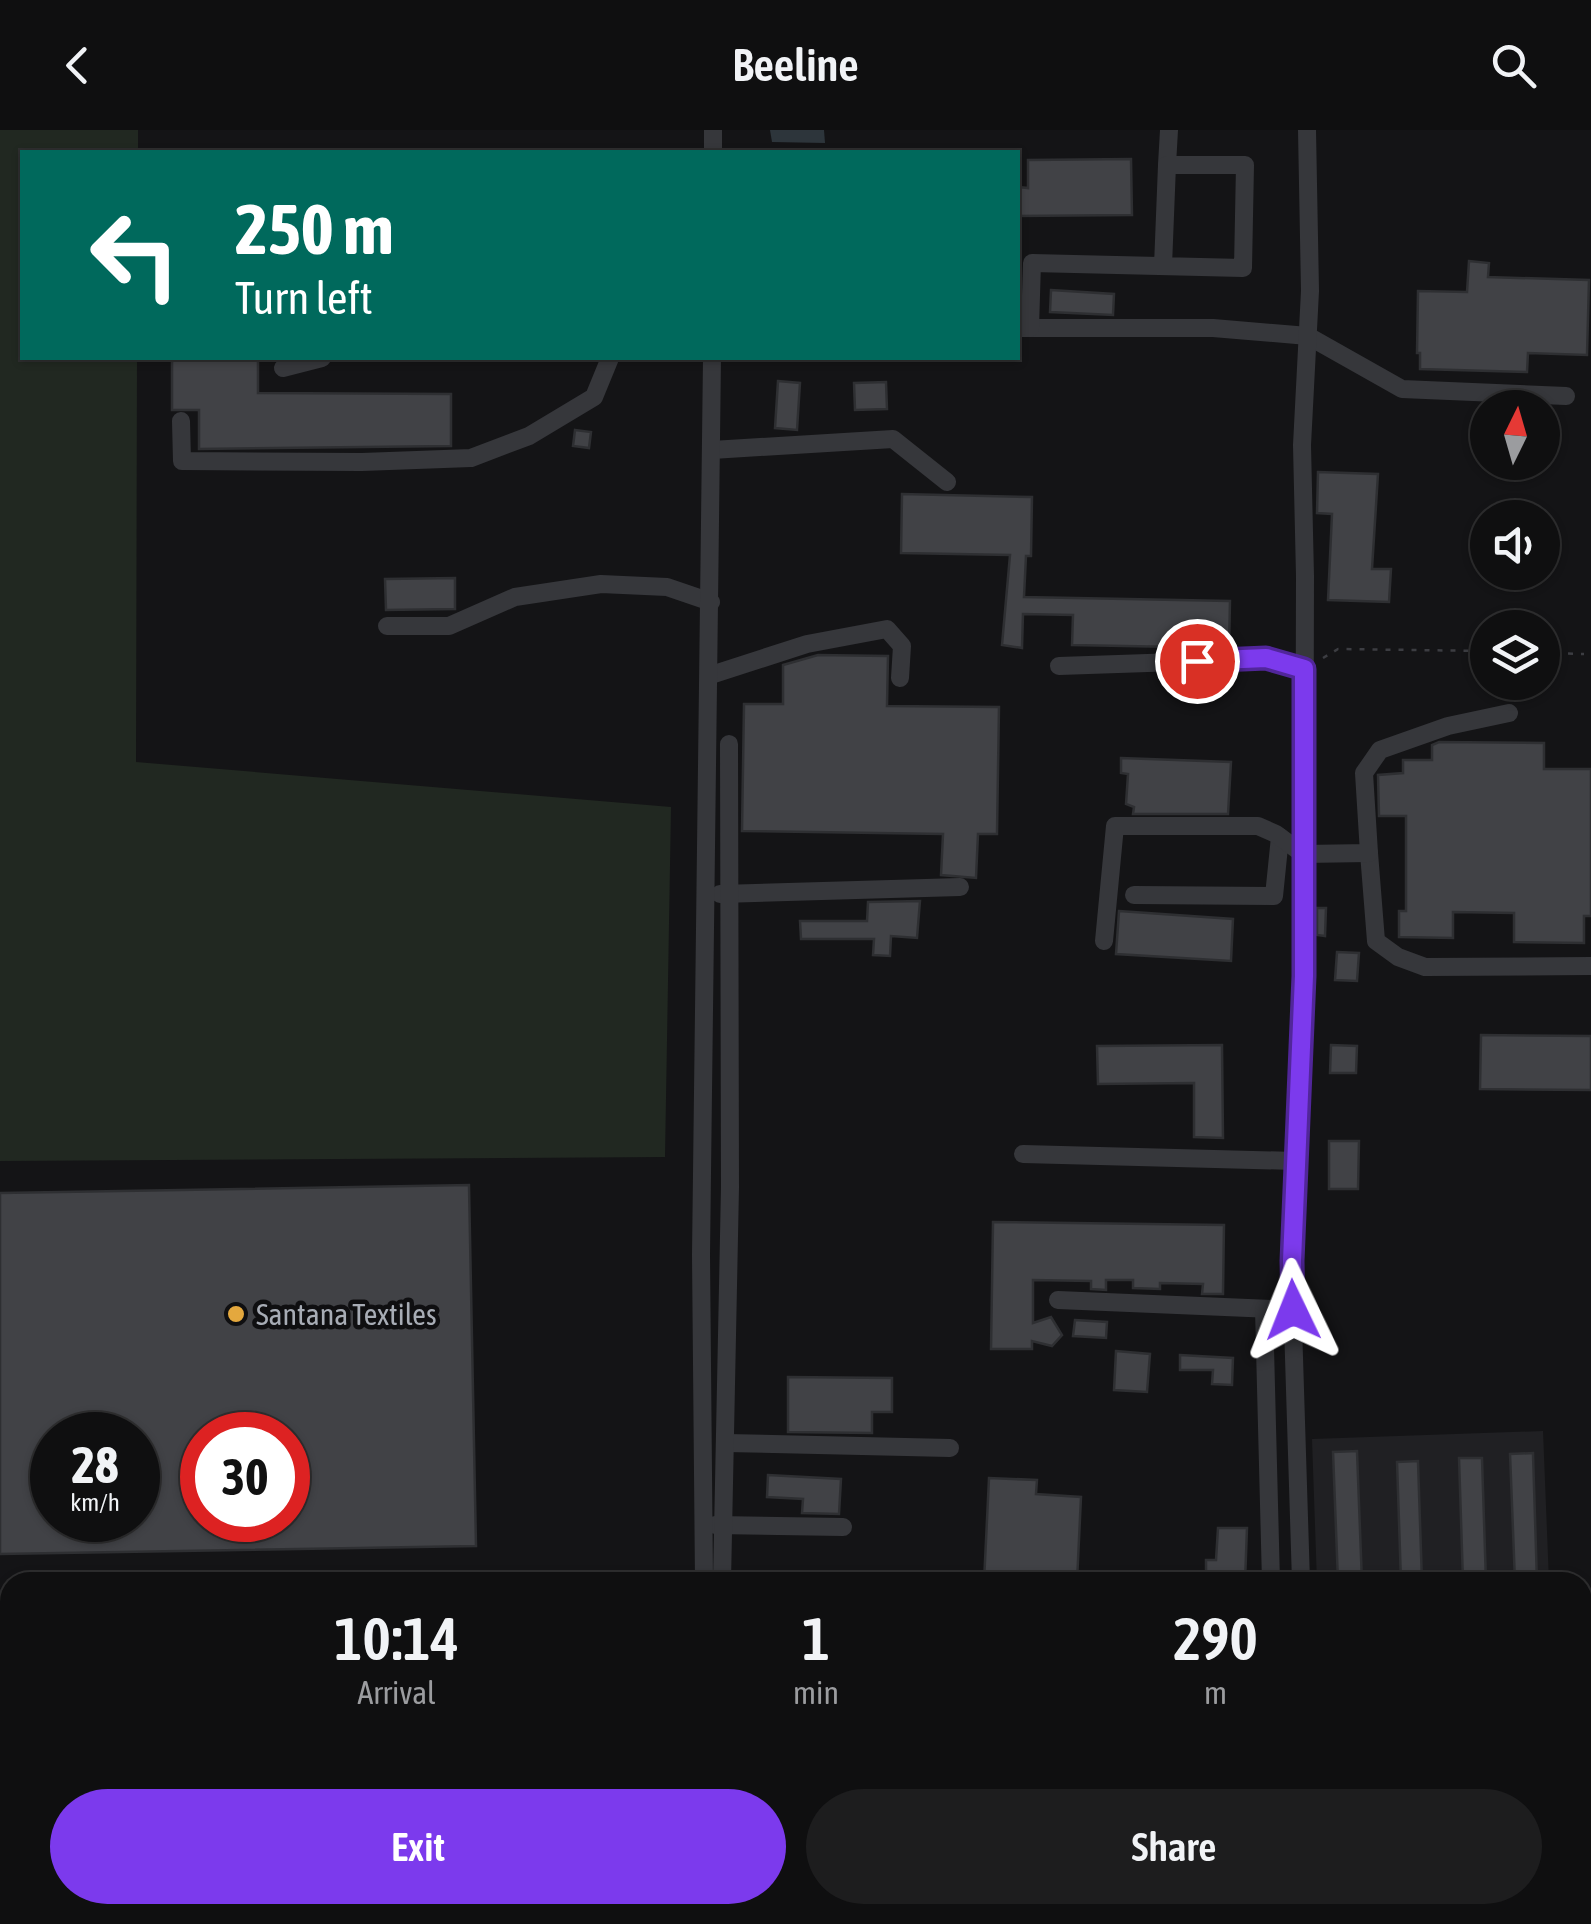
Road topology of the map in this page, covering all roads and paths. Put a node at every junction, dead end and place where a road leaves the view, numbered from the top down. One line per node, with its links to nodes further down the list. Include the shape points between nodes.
1 (1169, 130): 3 (street)
2 (1308, 130): 6 (street)
3 (1167, 165): 4 (street); 4 (street, via 1245,165 1243,268)
4 (1163, 266): 5 (street, via 1032,263)
5 (1024, 328): 6 (street, via 1213,328)
6 (1308, 336): 11 (street, via 1402,389); 21 (street)
7 (314, 360): 10 (street)
8 (609, 360): 12 (street, via 594,397 530,436 471,458 182,460)
9 (712, 360): 13 (street)
10 (283, 368)
11 (1566, 396)
12 (181, 421)
13 (712, 450): 14 (street, via 893,439); 15 (street)
14 (948, 482)
15 (711, 602): 16 (street, via 667,586 601,584 515,598 450,626); 22 (street)
16 (386, 626)
17 (1470, 651): 21 (path, via 1338,650)
18 (1560, 653): 19 (path)
19 (1584, 654)
20 (1059, 666): 21 (street, via 1266,658)
21 (1304, 669): 28 (street)
22 (711, 675): 23 (street, via 808,644 887,629 902,646); 31 (street)
23 (900, 678)
24 (1509, 713): 27 (street, via 1380,750 1364,773)
25 (730, 744): 30 (street)
26 (1280, 837): 28 (street); 32 (street, via 1274,896); 33 (street, via 1258,826 1114,826)
27 (1370, 853): 28 (street); 34 (street, via 1376,941 1398,958 1425,968)
28 (1303, 854): 36 (street)
29 (960, 886): 30 (street)
30 (730, 893): 31 (street); 40 (street)
31 (704, 894): 42 (street, via 701,1255)
32 (1134, 895)
33 (1104, 941)
34 (1591, 966)
35 (1024, 1154): 36 (street)
36 (1295, 1161): 39 (street)
37 (1058, 1300): 38 (street)
38 (1264, 1308): 39 (street); 46 (street)
39 (1293, 1310): 47 (street)
40 (726, 1444): 41 (street); 42 (street)
41 (950, 1448)
42 (713, 1525): 43 (street); 44 (street); 45 (street)
43 (843, 1527)
44 (706, 1572)
45 (720, 1572)
46 (1271, 1572)
47 (1302, 1572)

